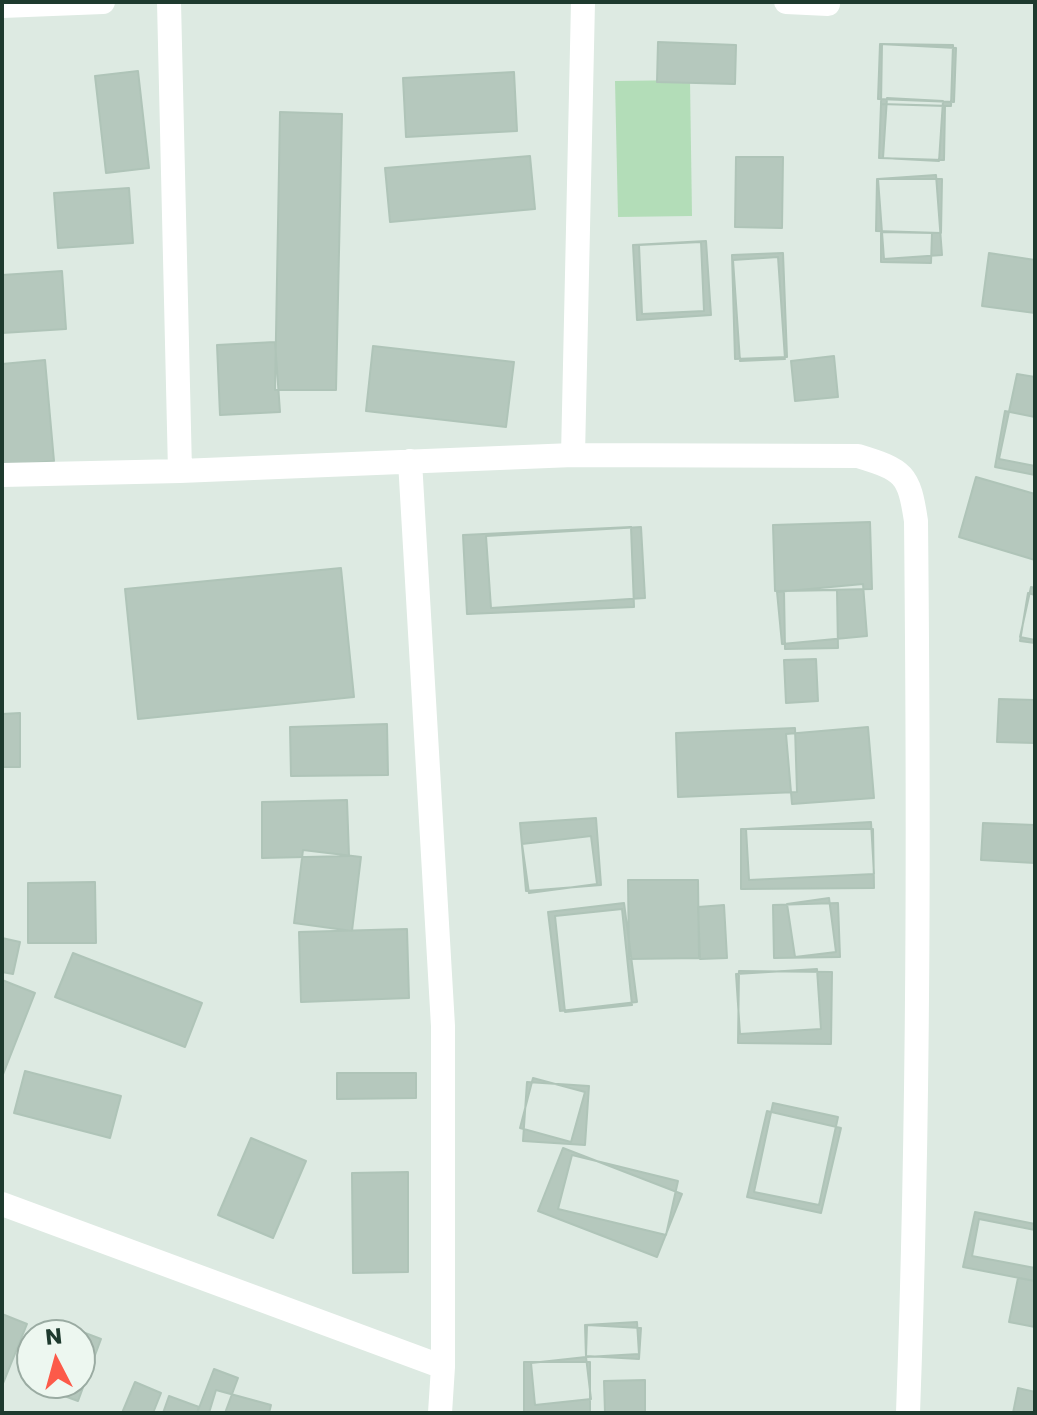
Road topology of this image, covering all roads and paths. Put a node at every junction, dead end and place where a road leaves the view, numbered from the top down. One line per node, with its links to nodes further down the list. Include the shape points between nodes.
1 (103, 2): 6 (street)
2 (169, 2): 9 (street)
3 (583, 2): 7 (street)
4 (786, 2): 5 (street)
5 (828, 4)
6 (2, 6)
7 (573, 455): 8 (street); 14 (street, via 858,456 892,466 911,488 916,521 918,851)
8 (410, 461): 9 (street); 12 (street, via 443,1026)
9 (180, 471): 10 (street)
10 (2, 475)
11 (2, 1204): 12 (street)
12 (443, 1367): 13 (street)
13 (440, 1413)
14 (908, 1413)

